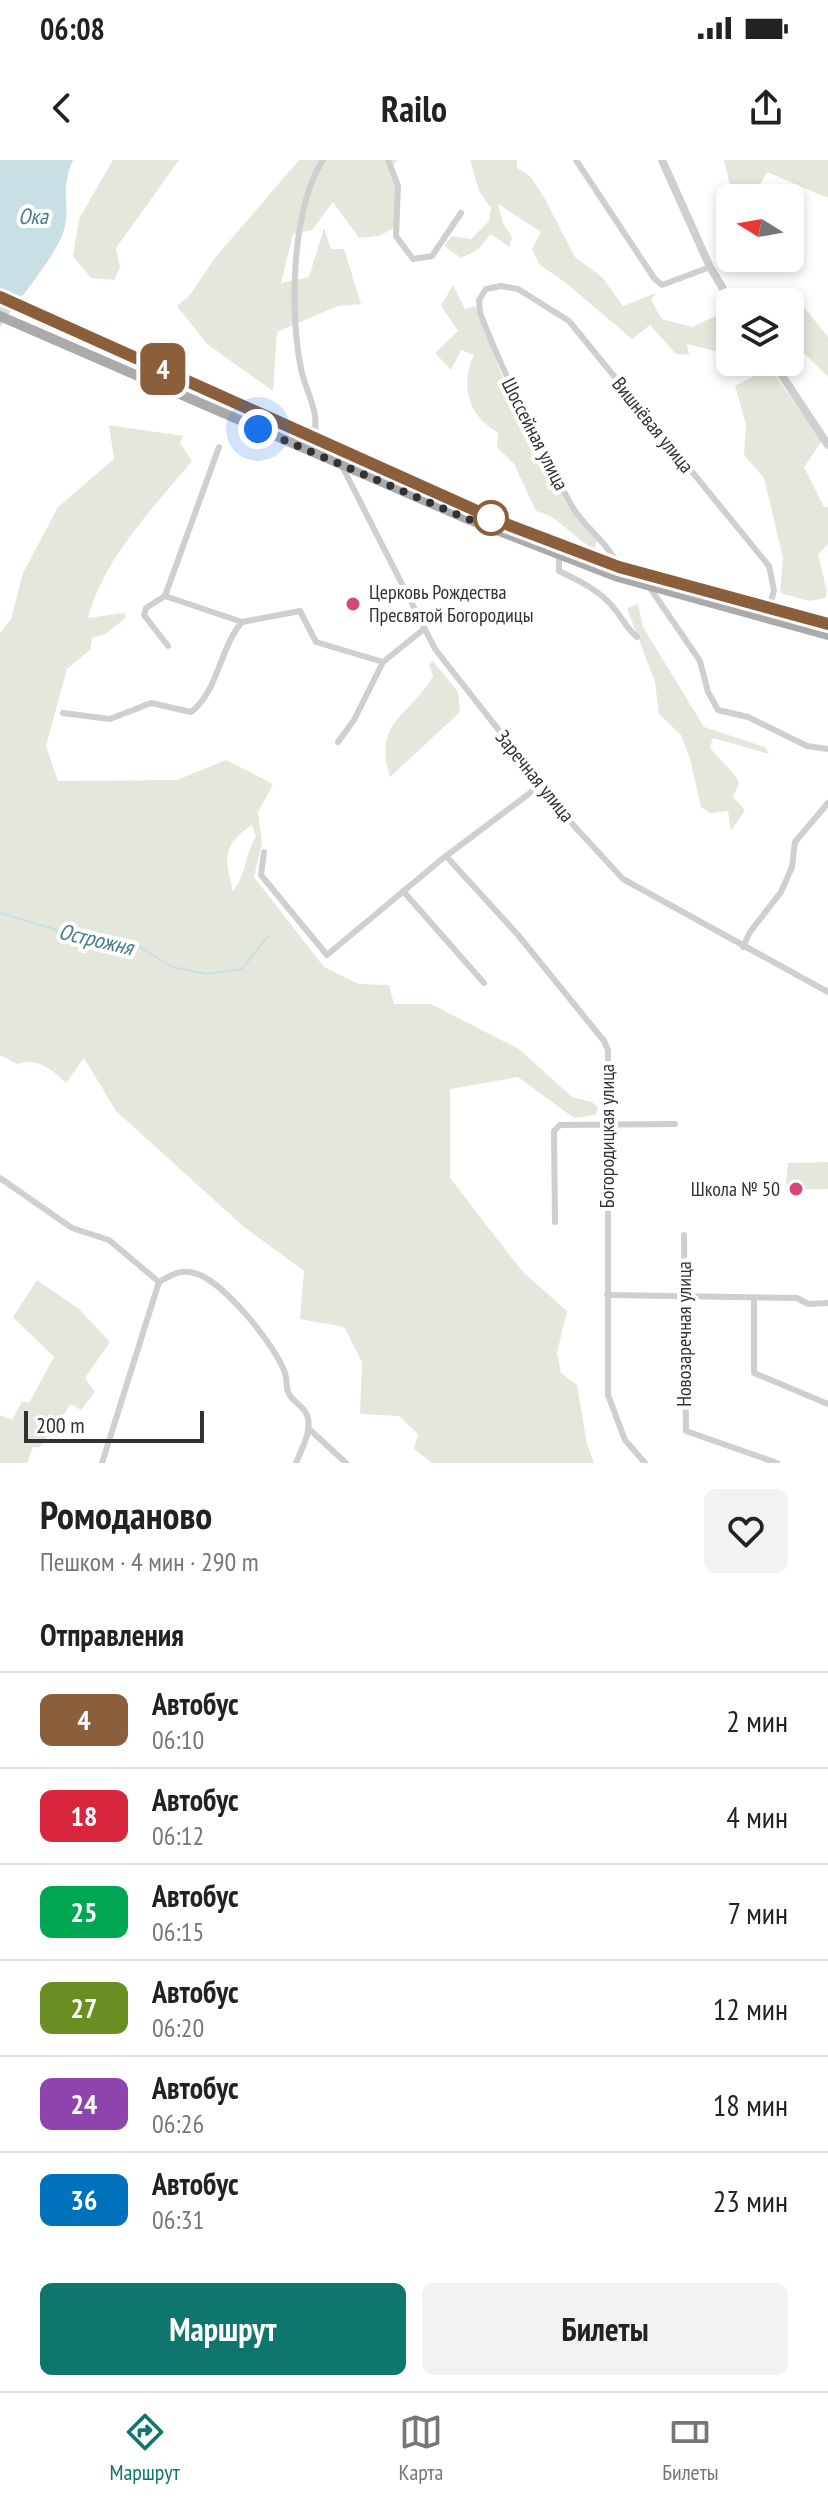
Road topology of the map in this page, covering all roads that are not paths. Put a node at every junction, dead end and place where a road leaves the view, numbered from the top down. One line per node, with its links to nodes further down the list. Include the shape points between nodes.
1 (323, 160): 12 (street, via 301,216 295,259 298,348 315,412)
2 (388, 160): 5 (street, via 398,186 396,236 413,259 432,256)
3 (576, 160): 6 (street, via 662,285)
4 (662, 160): 6 (street)
5 (461, 213)
6 (710, 267): 7 (street)
7 (723, 288)
8 (486, 289): 19 (street, Шоссейная улица, via 479,300 480,313 517,406 533,426 574,510); 22 (street, Вишнёвая улица, via 518,289 569,321 769,566 774,590)
9 (0, 297): 12 (main road)
10 (0, 316): 15 (main road)
11 (782, 376): 13 (street)
12 (313, 439): 19 (main road)
13 (828, 445)
14 (219, 447): 21 (street)
15 (341, 463): 16 (main road); 17 (street, Заречная улица)
16 (371, 476): 17 (street, via 361,478); 18 (main road)
17 (354, 490): 25 (street, Заречная улица)
18 (559, 554): 20 (main road); 27 (street, via 559,571 588,585)
19 (619, 567): 22 (main road)
20 (648, 585): 26 (main road); 32 (street, via 700,661 718,710 748,717 807,746)
21 (165, 596): 23 (street); 28 (street, via 144,615)
22 (769, 609): 24 (main road)
23 (242, 622): 29 (street, via 300,611 316,642); 30 (street, via 191,712 151,703 110,719)
24 (828, 624)
25 (424, 629): 29 (street); 33 (street, Заречная улица)
26 (828, 635)
27 (637, 637)
28 (168, 646)
29 (383, 662): 31 (street)
30 (63, 713)
31 (338, 742)
32 (828, 749)
33 (542, 784): 36 (street); 38 (street, Заречная улица, via 623,879)
34 (828, 803): 38 (street, via 795,842 781,892)
35 (264, 852): 37 (street, via 261,875 327,955)
36 (446, 856): 37 (street); 42 (street, Богородицкая улица, via 604,1041)
37 (403, 891): 39 (street)
38 (743, 947): 40 (street, Заречная улица)
39 (484, 983)
40 (828, 992)
41 (675, 1124): 42 (street)
42 (607, 1125): 44 (street, via 560,1125 554,1131); 47 (street, Богородицкая улица)
43 (0, 1178): 46 (street, via 72,1228 109,1240)
44 (555, 1222)
45 (684, 1235): 48 (street, Новозаречная улица)
46 (159, 1282): 52 (street, via 176,1272 212,1281 269,1346 285,1372 288,1394 307,1413); 53 (street)
47 (607, 1295): 48 (street); 56 (street, Богородицкая улица, via 611,1412)
48 (684, 1296): 49 (street); 57 (street, Новозаречная улица, via 686,1431)
49 (754, 1299): 50 (street); 51 (street, via 754,1373)
50 (828, 1303)
51 (828, 1404)
52 (308, 1428): 54 (street); 55 (street)
53 (102, 1463)
54 (296, 1463)
55 (346, 1463)
56 (645, 1463)
57 (777, 1463)

